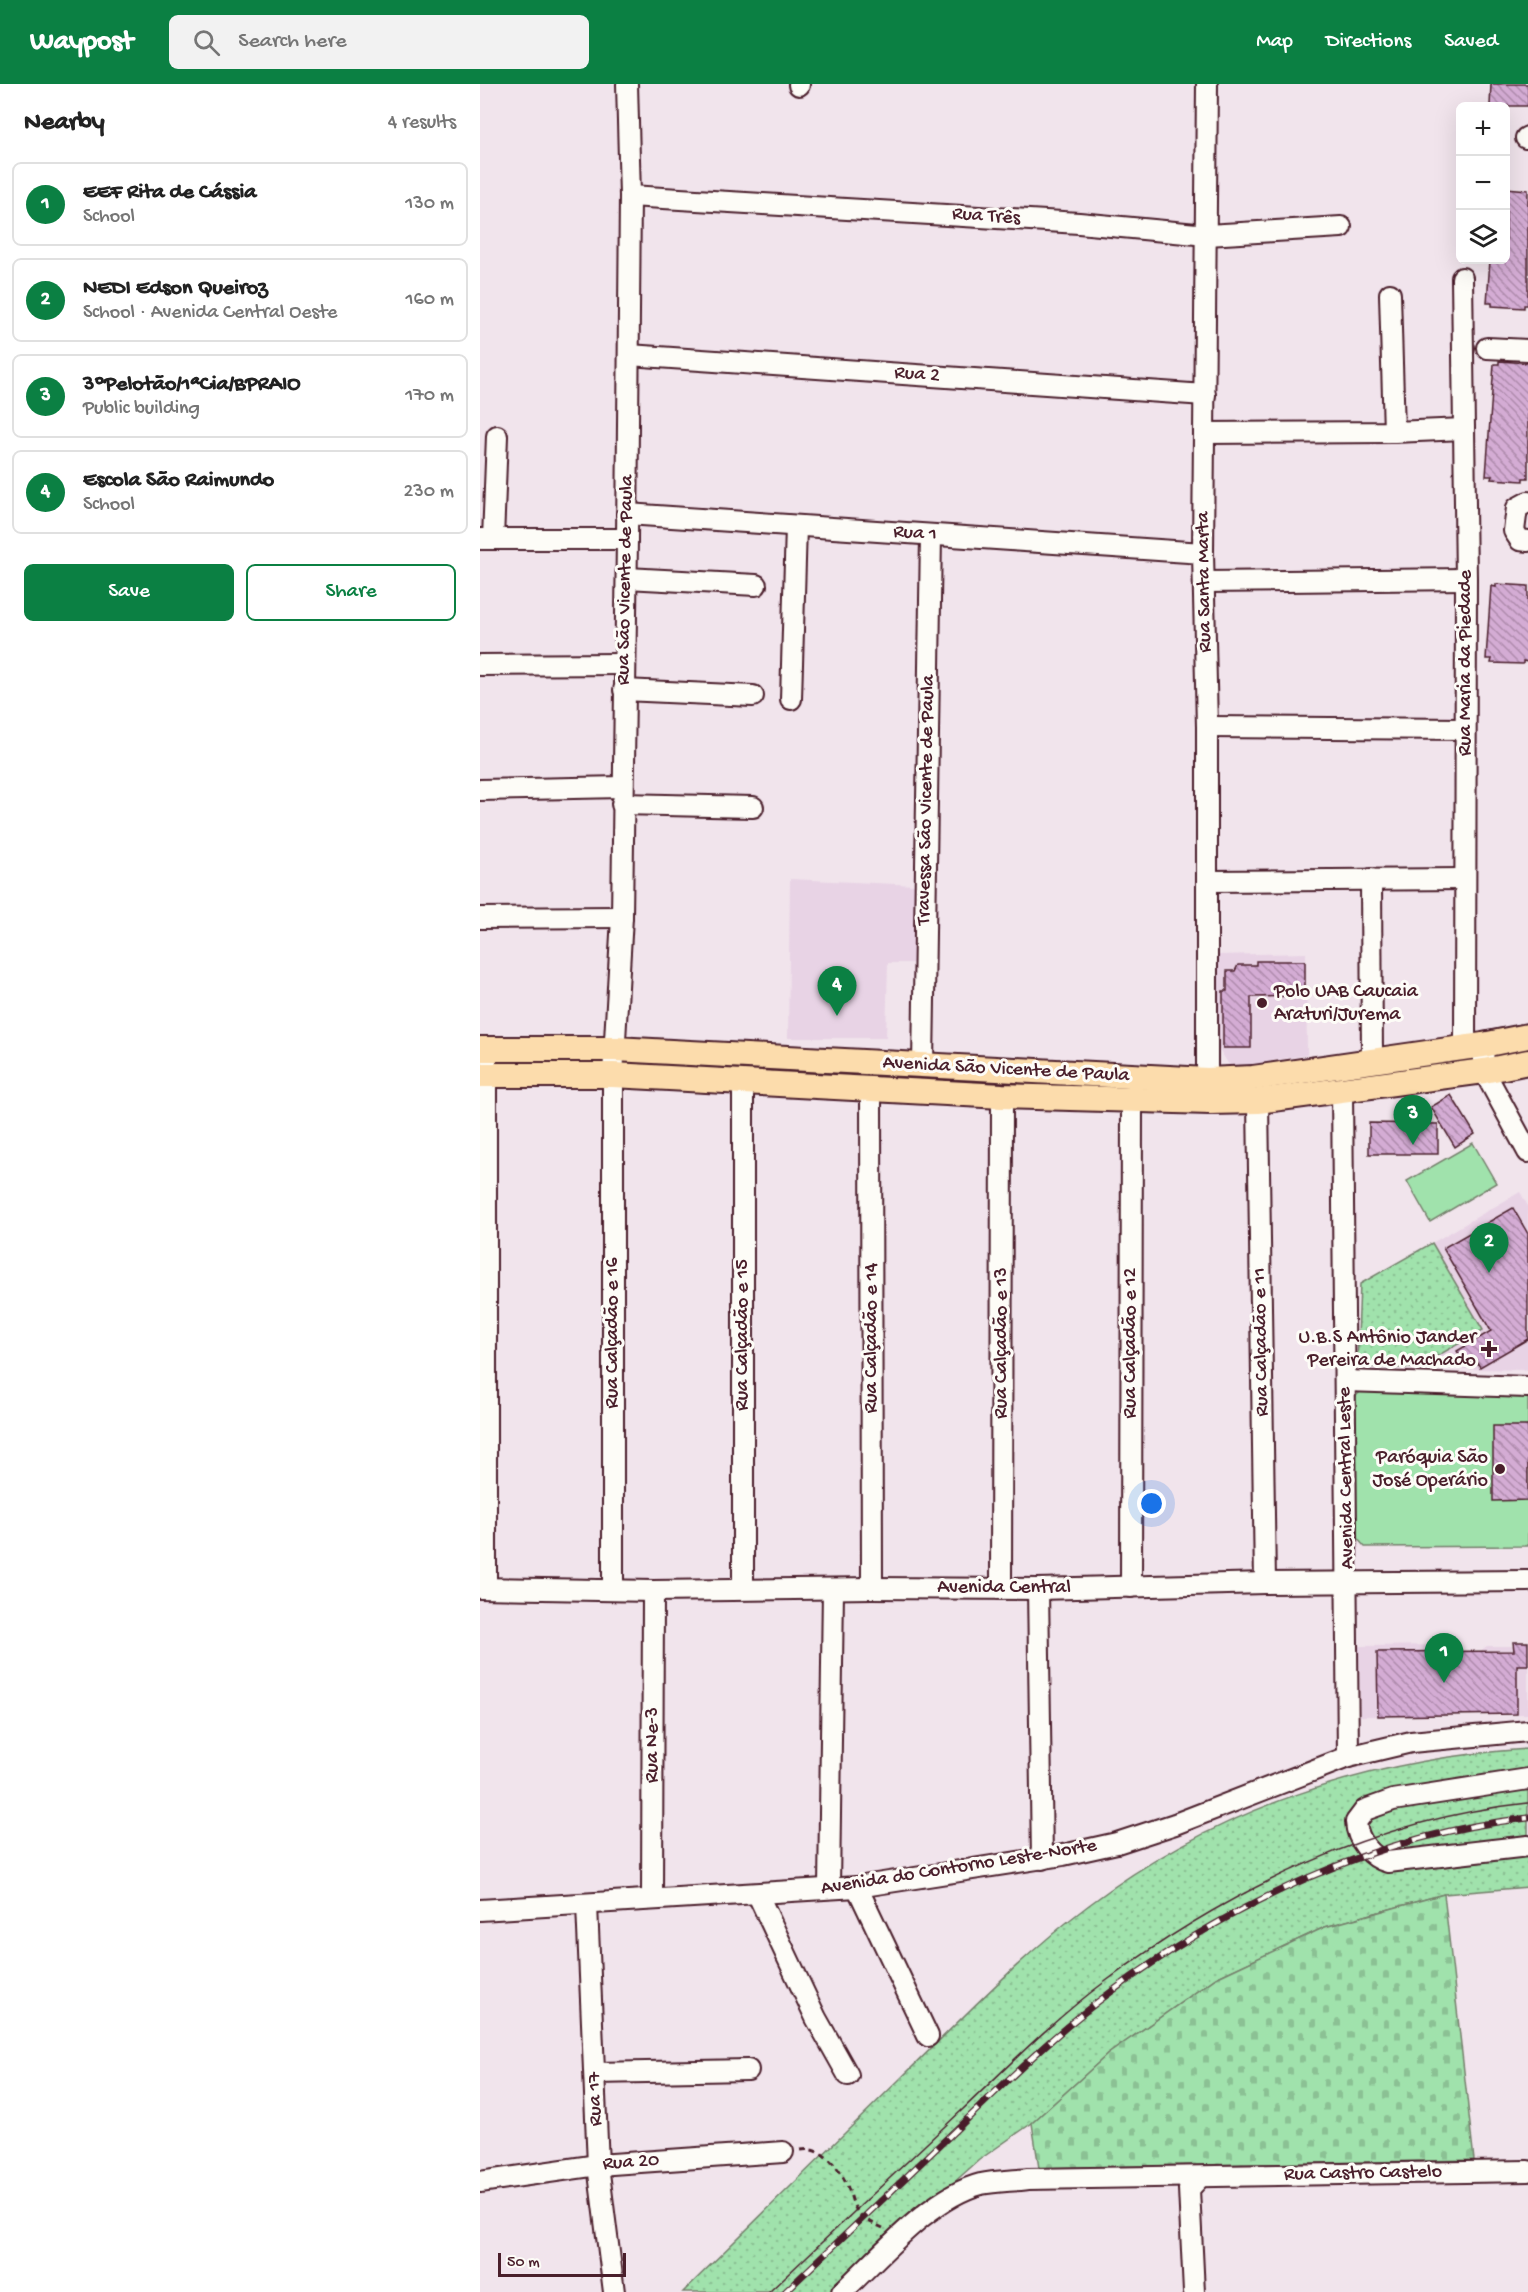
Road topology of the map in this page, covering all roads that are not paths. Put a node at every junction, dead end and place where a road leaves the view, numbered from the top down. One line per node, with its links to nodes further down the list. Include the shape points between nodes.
1 (627, 84): 3 (street, Rua São Vicente de Paula)
2 (1207, 84): 5 (street, Rua Santa Marta)
3 (630, 196): 5 (street, Rua Três, via 1078,223); 10 (street, Rua São Vicente de Paula)
4 (1341, 227): 5 (street, Rua Três)
5 (1207, 235): 11 (street, Rua Santa Marta)
6 (1462, 278): 12 (street, Rua Maria da Piedade)
7 (1390, 294): 13 (street)
8 (1487, 348): 9 (street)
9 (1528, 350)
10 (629, 355): 11 (street, Rua 2); 17 (street, Rua São Vicente de Paula)
11 (1205, 395): 14 (street, Rua Santa Marta)
12 (1464, 429): 13 (street); 25 (street, Rua Maria da Piedade)
13 (1394, 432): 14 (street)
14 (1204, 433): 23 (street, Rua Santa Marta)
15 (497, 436): 20 (street)
16 (1528, 502): 22 (street, via 1517,508 1514,531 1520,540)
17 (627, 514): 18 (street, Rua 1); 21 (street, Rua São Vicente de Paula)
18 (796, 526): 19 (street, Rua 1); 32 (street)
19 (932, 535): 23 (street, Rua 1); 49 (street, Travessa São Vicente de Paula)
20 (486, 539): 21 (street)
21 (627, 539): 24 (street, Rua São Vicente de Paula)
22 (1528, 541)
23 (1203, 553): 26 (street, Rua Santa Marta)
24 (627, 578): 27 (street); 29 (street, Rua São Vicente de Paula)
25 (1466, 579): 26 (street); 34 (street, Rua Maria da Piedade)
26 (1205, 582): 33 (street, Rua Santa Marta)
27 (756, 585)
28 (480, 664): 29 (street)
29 (624, 664): 30 (street, Rua São Vicente de Paula)
30 (624, 690): 31 (street); 36 (street, Rua São Vicente de Paula)
31 (753, 696)
32 (791, 699)
33 (1207, 727): 34 (street); 40 (street, Rua Santa Marta)
34 (1466, 729): 39 (street, Rua Maria da Piedade)
35 (480, 790): 36 (street)
36 (622, 795): 37 (street); 41 (street, Rua São Vicente de Paula)
37 (753, 807)
38 (1371, 879): 39 (street); 40 (street); 47 (street)
39 (1465, 879): 44 (street, Rua Maria da Piedade)
40 (1208, 881): 53 (street, Rua Santa Marta)
41 (622, 917): 42 (street); 46 (street, Rua São Vicente de Paula)
42 (480, 918)
43 (1528, 1036): 44 (main road, Avenida São Vicente de Paula)
44 (1474, 1046): 47 (main road, Avenida São Vicente de Paula); 50 (street, Rua Maria da Piedade)
45 (483, 1049): 46 (main road, Avenida São Vicente de Paula); 51 (street)
46 (615, 1049): 49 (main road, Avenida São Vicente de Paula); 52 (street, Rua São Vicente de Paula)
47 (1371, 1060): 53 (main road, Avenida São Vicente de Paula, via 1253,1078)
48 (1528, 1062): 50 (main road, Avenida São Vicente de Paula)
49 (923, 1065): 53 (main road, Avenida São Vicente de Paula)
50 (1484, 1071): 56 (main road, Avenida São Vicente de Paula); 60 (street)
51 (483, 1075): 52 (main road, Avenida São Vicente de Paula); 67 (street)
52 (613, 1075): 54 (main road, Avenida São Vicente de Paula); 71 (street, Rua Calçadão e 16)
53 (1207, 1080)
54 (743, 1081): 55 (main road, Avenida São Vicente de Paula); 69 (street, Rua Calçadão e 15)
55 (871, 1088): 57 (main road, Avenida São Vicente de Paula); 68 (street, Rua Calçadão e 14)
56 (1342, 1090): 59 (main road, Avenida São Vicente de Paula); 61 (street, Avenida Central Leste)
57 (1002, 1096): 58 (main road, Avenida São Vicente de Paula); 70 (street, Rua Calçadão e 13)
58 (1132, 1098): 59 (main road, Avenida São Vicente de Paula); 66 (street, Rua Calçadão e 12)
59 (1258, 1101): 64 (street, Rua Calçadão e 11)
60 (1528, 1152)
61 (1346, 1381): 62 (street); 65 (street, Avenida Central Leste)
62 (1528, 1387)
63 (1528, 1581): 65 (street, Avenida Central)
64 (1265, 1583): 65 (street, Avenida Central); 66 (street, Avenida Central)
65 (1348, 1584): 76 (street, Avenida Central Leste)
66 (1131, 1587): 73 (street, Avenida Central)
67 (483, 1588): 71 (street, Avenida Central)
68 (872, 1588): 70 (street, Avenida Central); 72 (street, Avenida Central)
69 (743, 1589): 72 (street, Avenida Central); 74 (street, Avenida Central)
70 (1001, 1589): 73 (street, Avenida Central)
71 (614, 1590): 74 (street, Avenida Central)
72 (833, 1590): 81 (street)
73 (1038, 1590): 79 (street)
74 (653, 1591): 83 (street, Rua Ne-3)
75 (1528, 1731): 76 (street, Avenida do Contorno Leste-Norte, via 1411,1742)
76 (1348, 1757): 79 (street, Avenida do Contorno Leste-Norte, via 1175,1824 1117,1843)
77 (1528, 1779): 78 (street, via 1393,1800 1365,1810 1356,1822 1367,1849 1388,1862)
78 (1528, 1846)
79 (1042, 1859): 80 (street, Avenida do Contorno Leste-Norte)
80 (857, 1887): 81 (street, Avenida do Contorno Leste-Norte); 86 (street)
81 (829, 1888): 82 (street, Avenida do Contorno Leste-Norte)
82 (758, 1895): 83 (street, Avenida do Contorno Leste-Norte); 89 (street, via 816,2018)
83 (652, 1899): 84 (street, Avenida do Contorno Leste-Norte)
84 (587, 1905): 85 (street, Avenida do Contorno Leste-Norte); 88 (street, Rua 17)
85 (480, 1910)
86 (928, 2036)
87 (748, 2070): 88 (street)
88 (595, 2073): 91 (street, Rua 17)
89 (848, 2074)
90 (783, 2152): 91 (street, Rua 20)
91 (598, 2165): 94 (street, Rua 20); 95 (street, Rua 17)
92 (1528, 2171): 93 (street, Rua Castro Castelo)
93 (1199, 2178): 96 (street, Rua Castro Castelo, via 981,2184 950,2197); 97 (street, via 1189,2189)
94 (480, 2182)
95 (614, 2292)
96 (842, 2292)
97 (1194, 2292)

